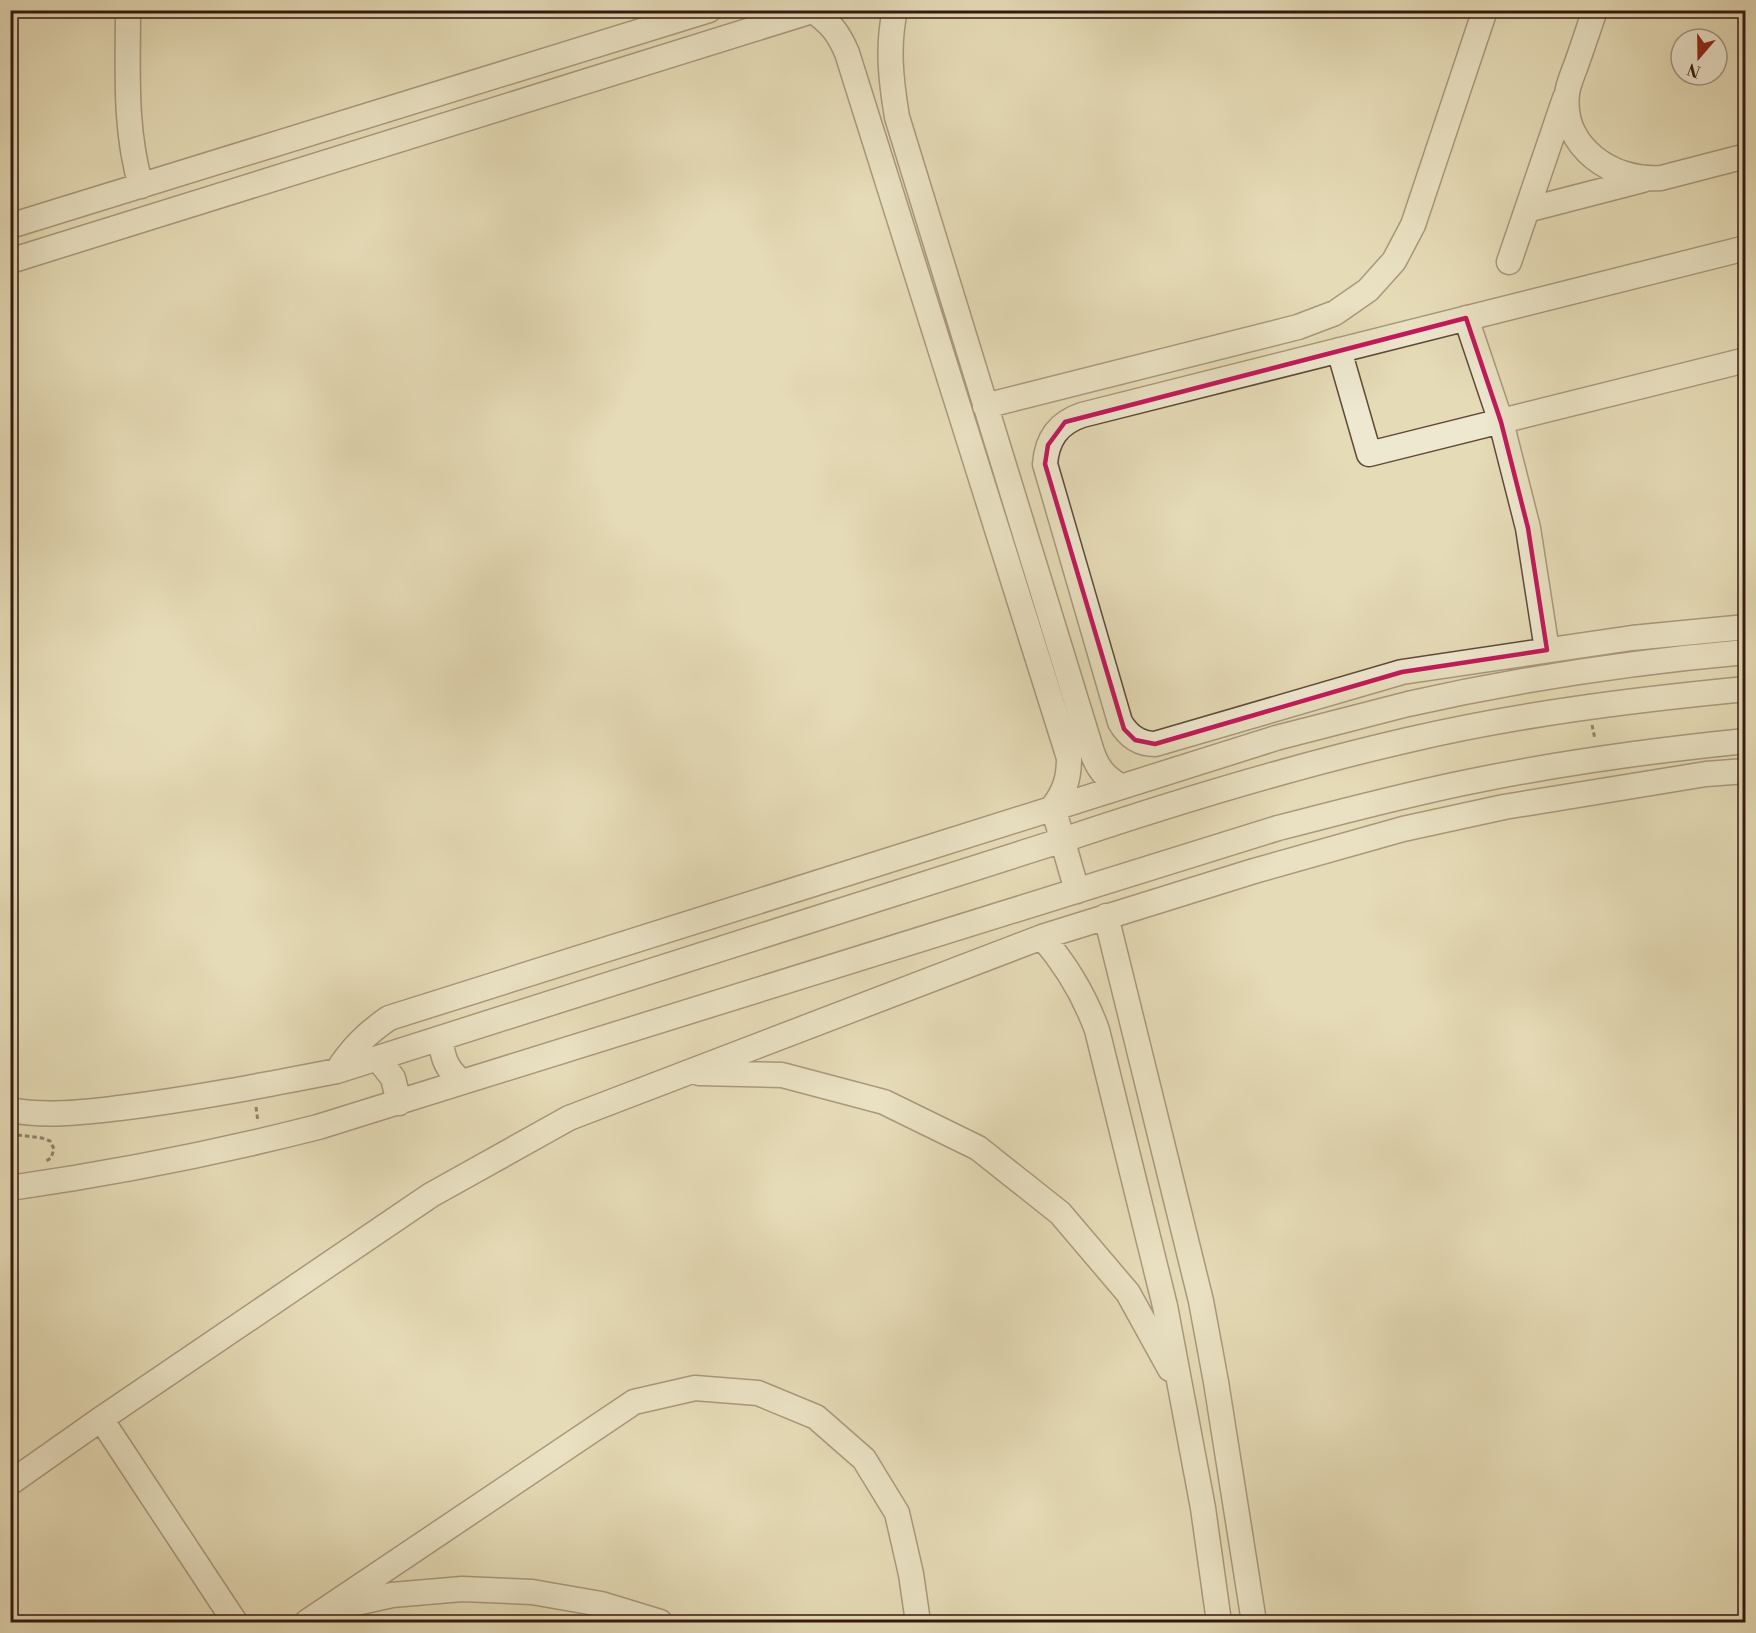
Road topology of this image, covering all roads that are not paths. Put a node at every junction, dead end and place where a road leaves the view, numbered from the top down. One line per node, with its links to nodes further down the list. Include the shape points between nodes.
1 (128, 10): 10 (street, via 130,137)
2 (709, 10): 10 (street)
3 (895, 10): 19 (street, via 890,74 897,117)
4 (1485, 10): 19 (street, via 1413,225 1394,261 1368,290 1335,313 1298,327)
5 (1595, 10): 7 (street)
6 (814, 11): 14 (street); 28 (street, via 829,22 847,53 1069,758 1069,776)
7 (1567, 93): 9 (street, via 1569,118 1587,152 1620,174); 11 (street)
8 (1746, 156): 9 (street)
9 (1647, 179): 11 (street)
10 (141, 186): 12 (street)
11 (1527, 210): 15 (street)
12 (10, 226)
13 (1746, 248): 16 (street)
14 (10, 261)
15 (1509, 262)
16 (1466, 318): 17 (street); 20 (street)
17 (1339, 350): 20 (street, via 1369,454); 22 (street, via 1082,415 1065,422 1052,436 1045,464 1124,729 1135,740 1155,744 1402,672)
18 (1746, 360): 20 (street)
19 (985, 406): 27 (street, via 1092,752 1097,766)
20 (1501, 422): 22 (street, via 1528,528)
21 (1746, 627): 22 (street)
22 (1547, 650)
23 (1746, 652): 27 (street, via 1544,677 1409,704 1276,738)
24 (1746, 688): 29 (street, via 1528,716 1410,740 1293,768)
25 (1746, 741): 30 (street, via 1599,759 1378,802 1278,828)
26 (1746, 771): 31 (street, via 1504,807 1403,829)
27 (1120, 786): 28 (street)
28 (1053, 807): 29 (street); 35 (street, via 389,1018 352,1048)
29 (1062, 840): 30 (street); 33 (street)
30 (1077, 891): 37 (street)
31 (1106, 916): 32 (street); 49 (street, via 1201,1301)
32 (1042, 937): 36 (street); 41 (street, via 1075,980 1097,1030 1165,1306)
33 (441, 1039): 34 (street); 37 (street, via 445,1064)
34 (378, 1059): 35 (street); 38 (street, via 393,1078)
35 (338, 1071): 39 (street, via 254,1088 74,1113)
36 (688, 1073): 41 (street, via 782,1075 884,1102 978,1148 1060,1213 1128,1293); 42 (street, via 569,1118 431,1195)
37 (462, 1082): 38 (street)
38 (399, 1103): 40 (street, via 261,1141 152,1165)
39 (10, 1110)
40 (10, 1188)
41 (1179, 1385): 48 (street, via 1203,1508)
42 (101, 1419): 43 (street); 45 (street)
43 (10, 1483)
44 (316, 1617): 46 (street, via 392,1595 462,1589 532,1592 601,1604); 47 (street, via 634,1402 695,1388 758,1393 816,1417 864,1459 897,1513)
45 (235, 1623)
46 (660, 1623)
47 (918, 1623)
48 (1219, 1623)
49 (1254, 1623)

